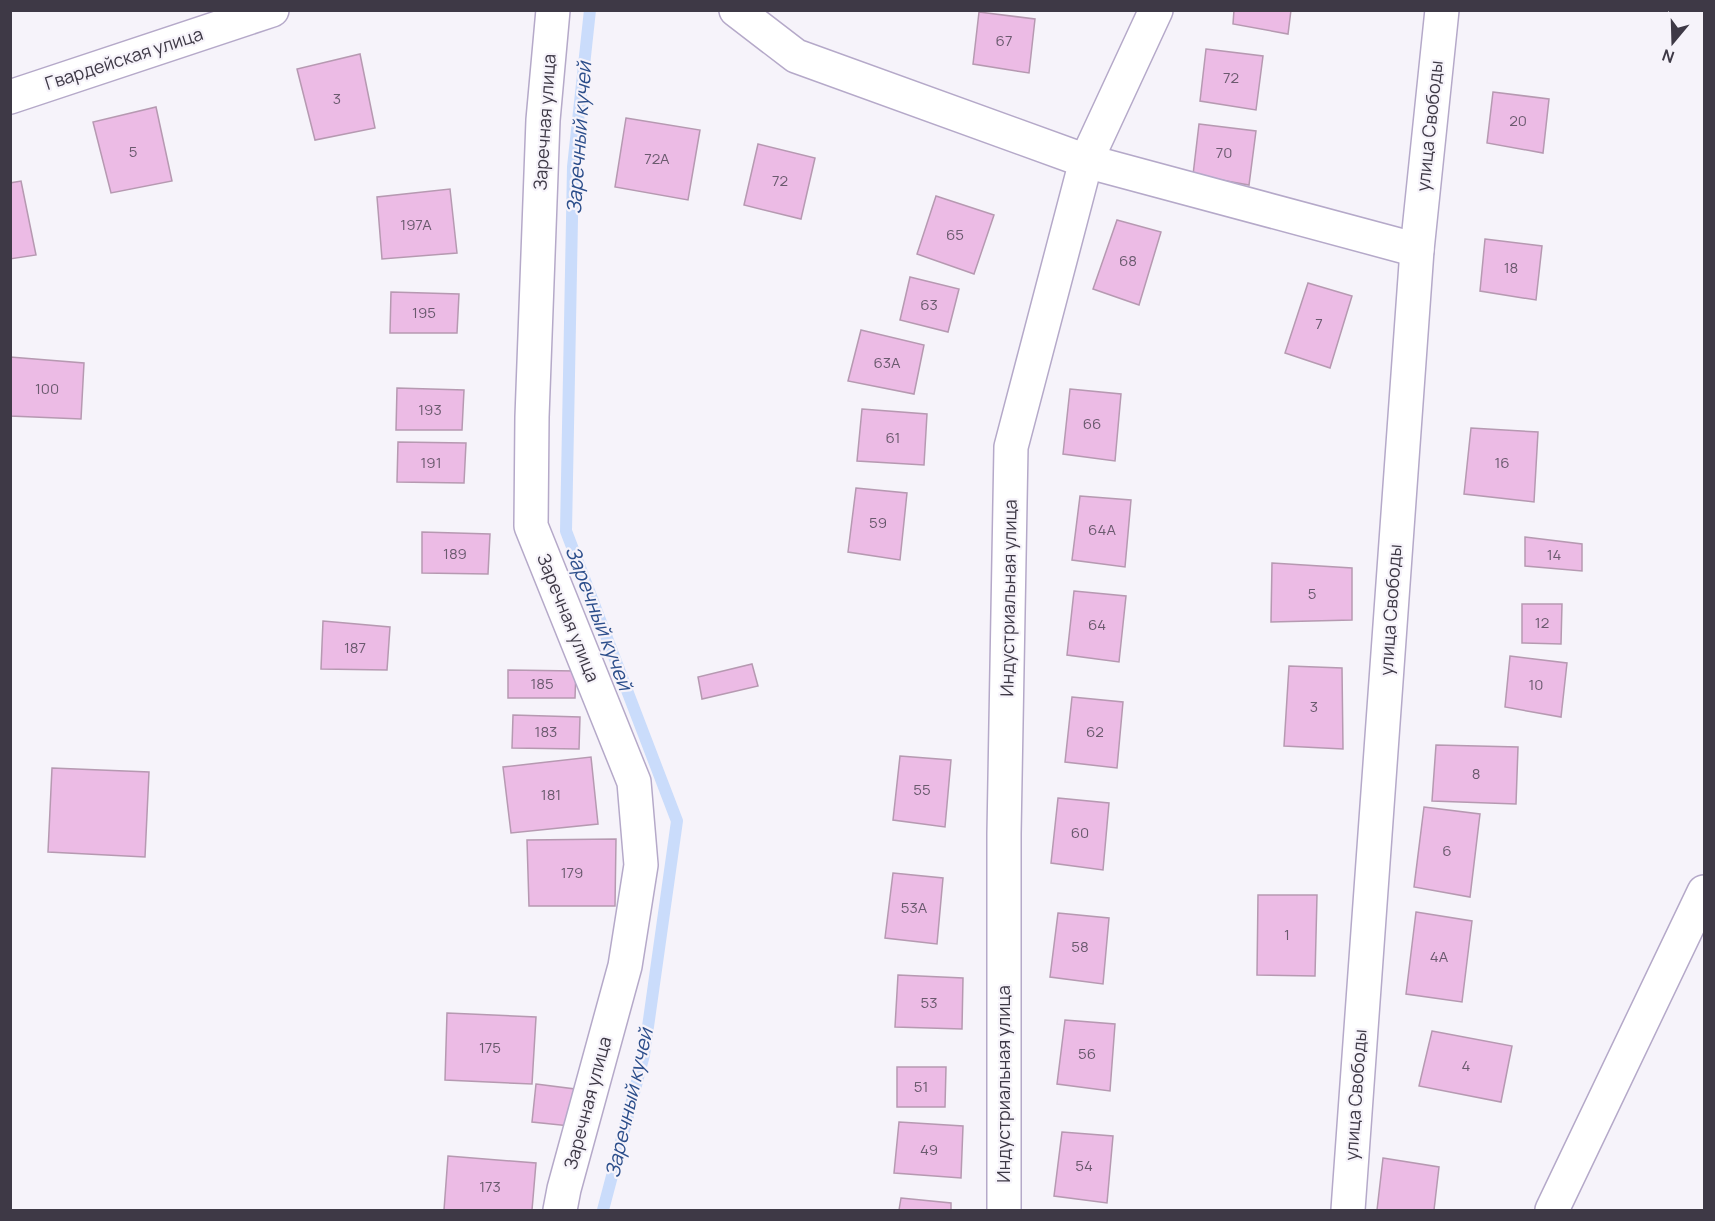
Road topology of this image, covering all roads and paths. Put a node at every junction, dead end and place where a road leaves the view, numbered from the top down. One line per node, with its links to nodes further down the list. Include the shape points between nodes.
1 (272, 10): 6 (street, Гвардейская улица)
2 (553, 10): 10 (street, Заречная улица, via 543,120 531,526 634,782 641,865 625,966)
3 (736, 10): 7 (street, via 795,56)
4 (1156, 10): 7 (street, Индустриальная улица)
5 (1442, 10): 8 (street, улица Свободы)
6 (10, 97)
7 (1086, 161): 8 (street); 11 (street, Индустриальная улица, via 1011,447 1004,834)
8 (1418, 250): 12 (street, улица Свободы)
9 (1704, 892): 13 (street)
10 (561, 1210)
11 (1004, 1210)
12 (1348, 1210)
13 (1552, 1210)

